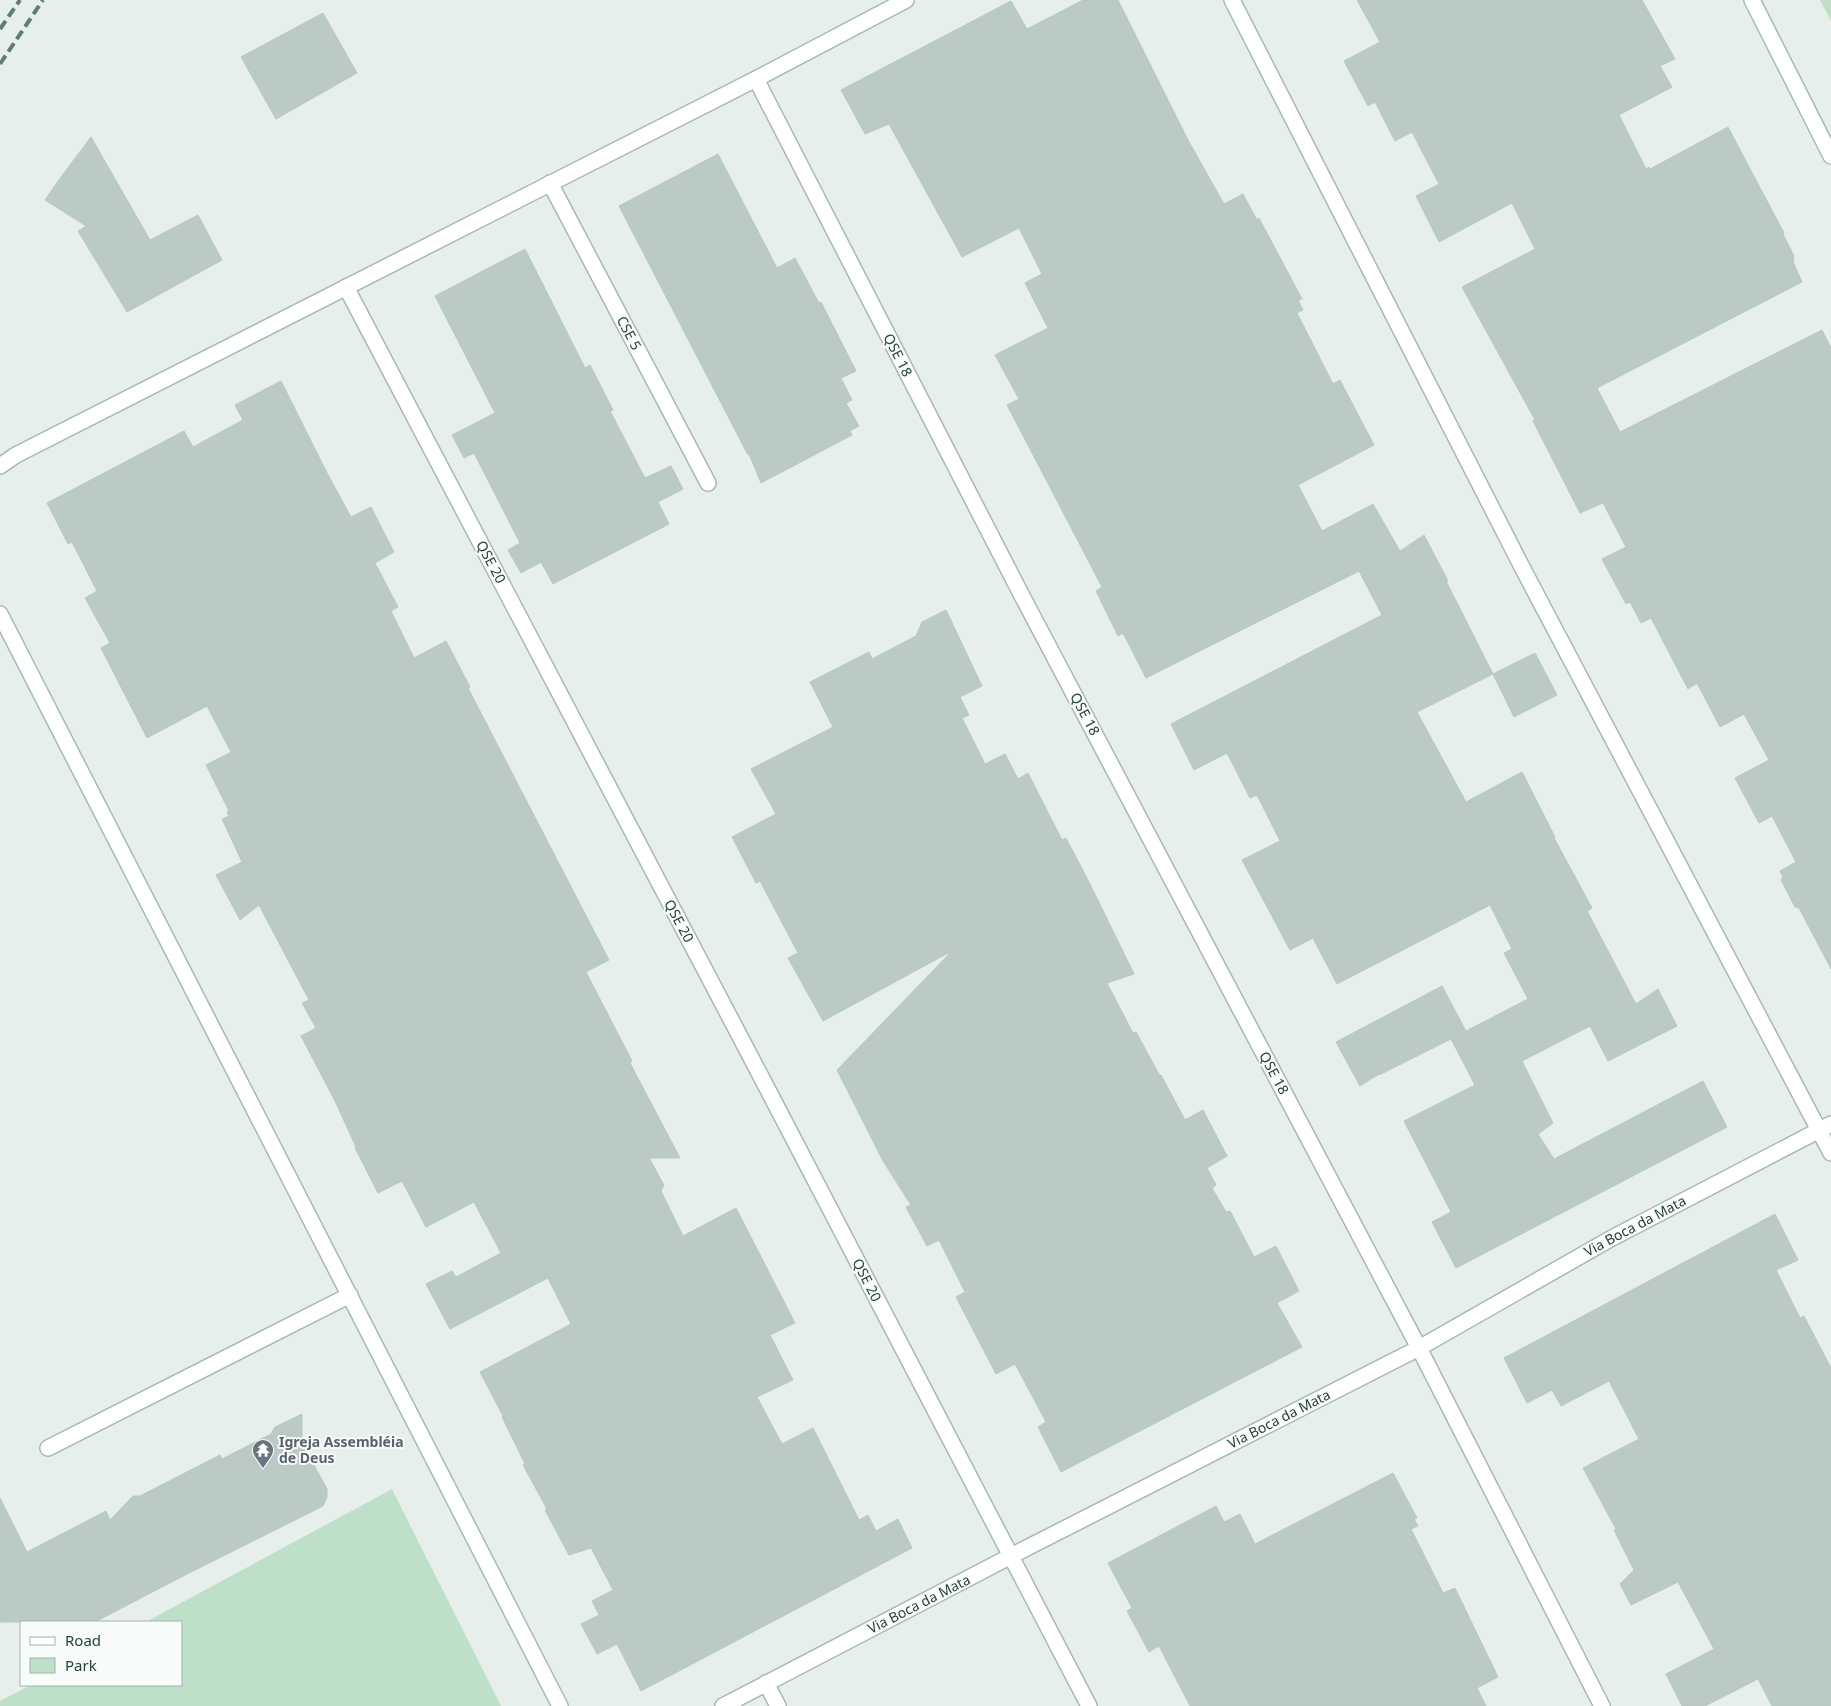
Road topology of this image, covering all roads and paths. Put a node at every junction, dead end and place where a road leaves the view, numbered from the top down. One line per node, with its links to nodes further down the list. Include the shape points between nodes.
1 (906, 0): 4 (street)
2 (1232, 0): 11 (street, via 1524,569)
3 (1752, 0): 5 (street)
4 (756, 79): 6 (street); 14 (street, QSE 18, via 1021,594)
5 (1831, 156)
6 (550, 183): 7 (street); 9 (street, CSE 5)
7 (346, 287): 8 (street, via 16,454); 16 (street, QSE 20)
8 (0, 466)
9 (708, 483)
10 (0, 614): 13 (street)
11 (1825, 1127): 12 (street); 14 (street, Via Boca da Mata, via 1612,1238)
12 (1831, 1153)
13 (350, 1295): 15 (street); 18 (street)
14 (1419, 1348): 16 (street, Via Boca da Mata); 22 (street, QSE 18)
15 (48, 1448)
16 (1011, 1556): 17 (street, Via Boca da Mata); 21 (street, QSE 20)
17 (766, 1683): 19 (street, Via Boca da Mata); 20 (street)
18 (560, 1706)
19 (723, 1706)
20 (778, 1706)
21 (1089, 1706)
22 (1602, 1706)

